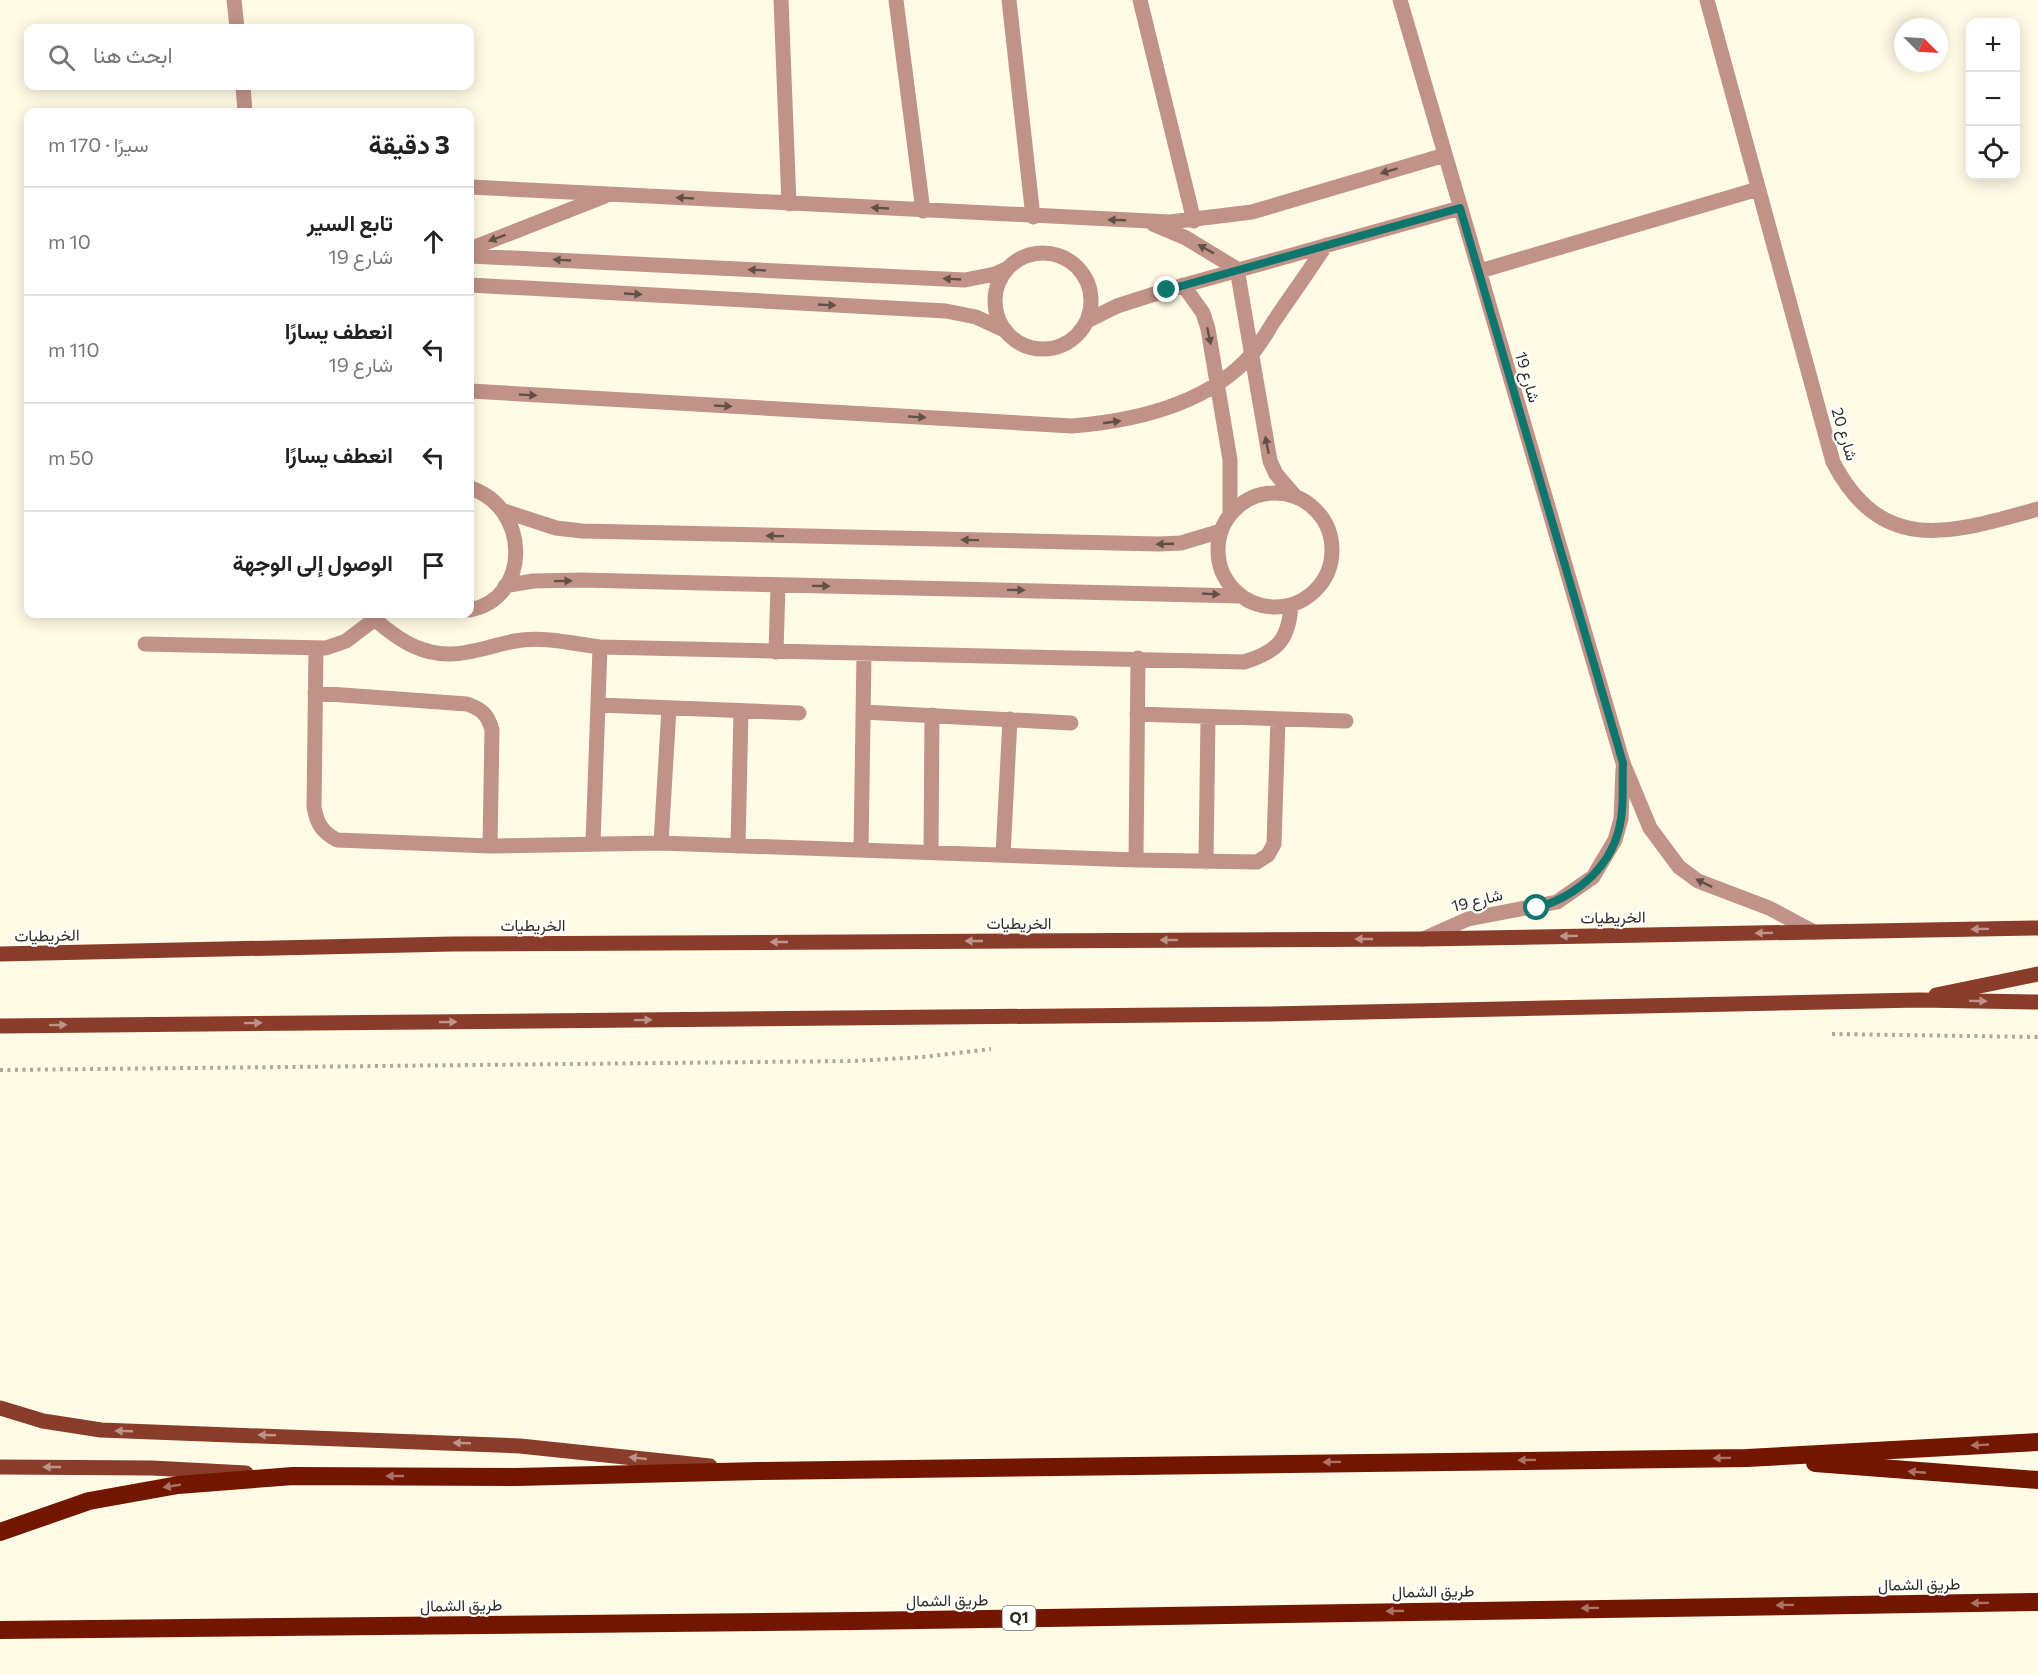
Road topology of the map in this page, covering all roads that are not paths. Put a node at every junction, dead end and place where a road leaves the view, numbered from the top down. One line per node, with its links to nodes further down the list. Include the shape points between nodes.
1 (234, 0): 8 (street)
2 (781, 0): 15 (street)
3 (896, 0): 17 (street)
4 (1009, 0): 18 (street)
5 (1140, 0): 19 (street)
6 (1400, 0): 11 (street, شارع 19)
7 (1707, 0): 13 (street, شارع 20)
8 (237, 24)
9 (243, 90): 10 (street)
10 (245, 108)
11 (1445, 154): 16 (street, شارع 19); 19 (street, one-way to 19, via 1252,212)
12 (474, 187): 14 (street)
13 (1758, 189): 26 (street); 36 (street, شارع 20, via 1833,462 1856,498 1890,522 1930,532 1971,527)
14 (610, 194): 15 (street, one-way to 14); 22 (street, one-way to 22)
15 (789, 204): 17 (street, one-way to 15)
16 (1460, 208): 21 (street); 26 (street, شارع 19)
17 (923, 211): 18 (street)
18 (1033, 217): 20 (street, one-way to 18)
19 (1194, 220): 20 (street)
20 (1146, 221): 25 (street, one-way to 20, via 1186,238)
21 (1326, 245): 25 (street); 31 (street)
22 (474, 247)
23 (474, 256): 24 (street, one-way to 23, via 965,280)
24 (1008, 268): 29 (street, via 1038,253 1055,254 1070,261 1082,272 1089,287); 30 (street, via 999,281 995,298)
25 (1237, 269): 28 (street); 31 (street)
26 (1480, 272): 66 (street, شارع 19)
27 (474, 285): 30 (street, one-way to 30, via 946,311 976,317)
28 (1183, 285): 29 (street, via 1117,306); 32 (street, one-way to 32, via 1203,313)
29 (1087, 321): 30 (street, via 1078,334 1048,349 1016,342)
30 (1004, 330)
31 (1251, 356): 32 (street); 35 (street, one-way to 31, via 1270,462)
32 (1218, 382): 33 (street, one-way to 32, via 1071,426 1148,415); 38 (street, via 1231,469)
33 (474, 391)
34 (474, 490): 37 (street, via 490,497)
35 (1294, 495): 38 (street, via 1259,495); 43 (street, via 1322,517 1330,533 1332,551 1321,584)
36 (2038, 509)
37 (504, 511): 39 (street, one-way to 37, via 1181,543 1159,544 582,531 556,528); 41 (street, via 517,548 514,568)
38 (1230, 515): 39 (street)
39 (1221, 531): 42 (street, via 1220,567)
40 (778, 585): 41 (street, one-way to 40, via 582,580); 42 (street, one-way to 42); 50 (street)
41 (505, 586): 44 (street, via 491,600)
42 (1240, 596): 43 (street, via 1256,604)
43 (1292, 605): 52 (street, via 1290,625 1280,643 1264,656 1244,662)
44 (474, 608)
45 (370, 618): 49 (street, via 346,641)
46 (375, 618): 48 (street, via 412,647 439,654 466,653 546,638)
47 (145, 644): 49 (street)
48 (600, 647): 50 (street); 54 (street)
49 (316, 649): 53 (street)
50 (776, 652): 51 (street)
51 (864, 653): 52 (street); 57 (street)
52 (1138, 658): 59 (street)
53 (315, 693): 69 (street, via 479,708 489,717 492,730); 69 (street, via 314,807 316,821 324,833 337,840)
54 (599, 705): 55 (street); 67 (street)
55 (669, 708): 56 (street); 68 (street)
56 (741, 711): 58 (street); 70 (street)
57 (863, 712): 60 (street); 71 (street)
58 (799, 713)
59 (1137, 714): 61 (street); 74 (street)
60 (932, 716): 63 (street); 72 (street)
61 (1208, 717): 62 (street); 75 (street)
62 (1278, 718): 64 (street); 75 (street, via 1274,844 1268,855 1257,862)
63 (1010, 719): 65 (street); 73 (street)
64 (1346, 721)
65 (1071, 723)
66 (1623, 763): 77 (street, شارع 19, one-way to 66, via 1768,908 1698,881 1679,867 1650,828); 78 (street, شارع 19, via 1621,819 1606,860 1593,877 1557,902 1468,919)
67 (593, 843): 68 (street); 69 (street)
68 (661, 843): 70 (street)
69 (490, 846)
70 (738, 846): 71 (street)
71 (861, 850): 72 (street)
72 (931, 852): 73 (street)
73 (1003, 855): 74 (street)
74 (1136, 860): 75 (street)
75 (1206, 862)
76 (2038, 928): 77 (main road, الخريطيات, one-way to 77)
77 (1814, 932): 78 (main road, الخريطيات, one-way to 78)
78 (1423, 939): 79 (main road, الخريطيات, one-way to 79, via 452,944)
79 (0, 954)
80 (2038, 974): 81 (main road)
81 (1919, 1000): 82 (main road, one-way to 82); 83 (main road, one-way to 81, via 1281,1014)
82 (2038, 1002)
83 (0, 1026)
84 (0, 1408): 88 (main road, one-way to 84, via 520,1446 101,1430 43,1421)
85 (2038, 1442): 86 (highway, one-way to 86)
86 (1747, 1458): 88 (highway, one-way to 88); 90 (highway, one-way to 86)
87 (0, 1467): 89 (main road, one-way to 87, via 152,1468)
88 (759, 1471): 89 (highway, one-way to 89, via 516,1477)
89 (293, 1476): 91 (highway, one-way to 91, via 178,1485 89,1501)
90 (2038, 1480)
91 (0, 1532)
92 (2038, 1602): 93 (highway, طريق الشمال / Q1, one-way to 93)
93 (0, 1630)

